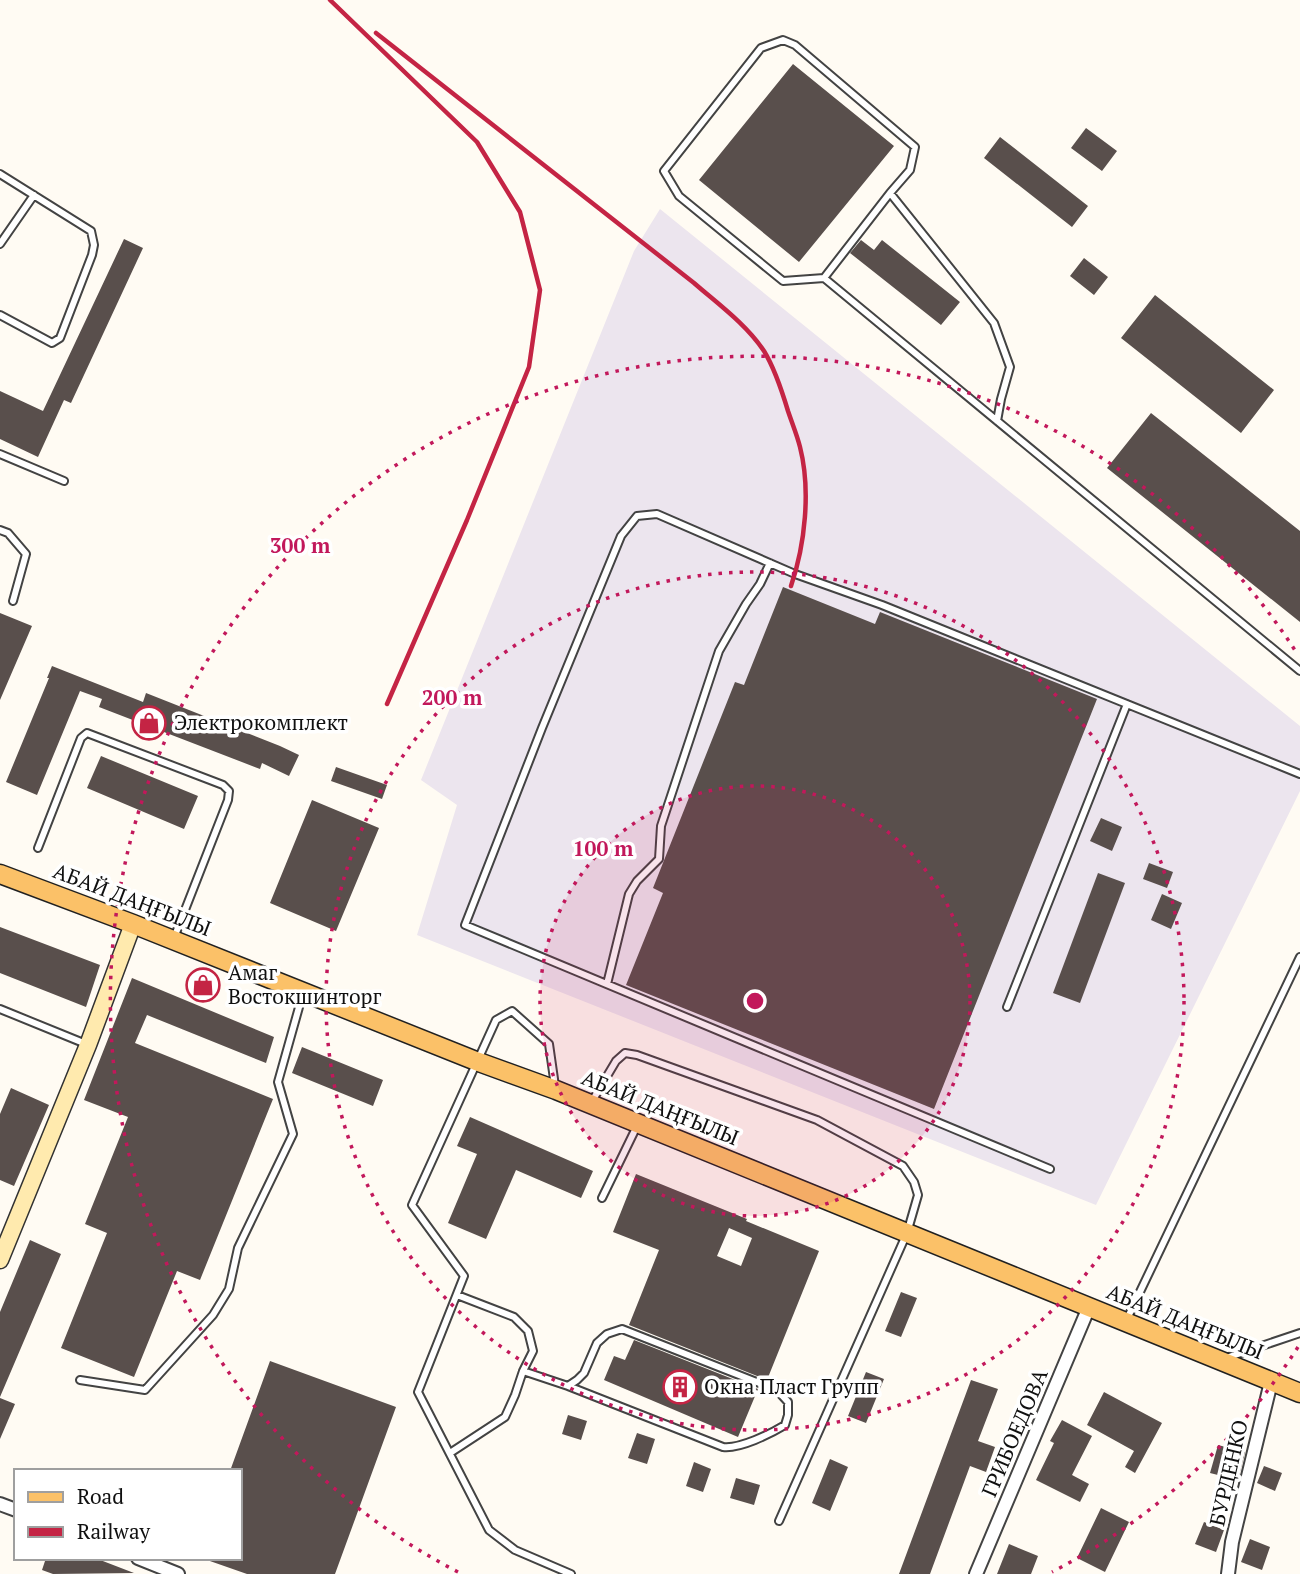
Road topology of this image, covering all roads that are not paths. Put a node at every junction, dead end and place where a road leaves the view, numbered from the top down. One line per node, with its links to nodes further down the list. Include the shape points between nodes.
1 (0, 174): 3 (lane)
2 (890, 193): 5 (lane); 5 (lane, via 910,170 915,147 795,45 783,40 761,48 664,171 679,196 783,281); 7 (lane, via 994,323 1010,367)
3 (34, 195): 4 (lane); 6 (lane, via 91,231 92,255 60,338 52,343)
4 (0, 244)
5 (824, 278): 7 (lane)
6 (0, 315)
7 (997, 421): 13 (lane)
8 (0, 454): 9 (lane)
9 (64, 481)
10 (0, 530): 12 (lane, via 26,554)
11 (770, 563): 14 (lane); 21 (lane, via 719,651 661,825 659,859 629,894); 21 (lane, via 657,514 636,516 621,536 469,912 465,925)
12 (13, 601)
13 (1300, 671)
14 (1127, 704): 15 (lane); 23 (lane)
15 (1300, 774)
16 (38, 848): 19 (lane, via 81,738 88,733 223,785 229,791 228,800)
17 (0, 874): 18 (main road, АБАЙ ДАҢҒЫЛЫ)
18 (133, 924): 19 (main road, АБАЙ ДАҢҒЫЛЫ); 25 (street)
19 (173, 940): 22 (main road, АБАЙ ДАҢҒЫЛЫ)
20 (1300, 957): 36 (lane)
21 (607, 984): 30 (lane)
22 (303, 992): 26 (main road, АБАЙ ДАҢҒЫЛЫ); 40 (lane, via 278,1082 293,1134 238,1248 229,1289 213,1315 145,1390)
23 (1007, 1007)
24 (0, 1009): 25 (lane)
25 (88, 1045): 33 (street)
26 (476, 1062): 27 (main road, АБАЙ ДАҢҒЫЛЫ); 27 (lane, via 496,1020 512,1011 549,1044); 34 (lane, via 412,1205 464,1276)
27 (556, 1090): 28 (main road, АБАЙ ДАҢҒЫЛЫ)
28 (591, 1105): 29 (main road, АБАЙ ДАҢҒЫЛЫ); 32 (lane, via 625,1053 817,1121 904,1166 918,1195)
29 (638, 1124): 31 (lane); 32 (main road, АБАЙ ДАҢҒЫЛЫ)
30 (1050, 1169)
31 (602, 1198)
32 (907, 1233): 35 (main road, АБАЙ ДАҢҒЫЛЫ); 45 (lane)
33 (0, 1260)
34 (457, 1295): 39 (lane, via 514,1317 528,1331 533,1351); 44 (lane, via 418,1392)
35 (1089, 1307): 36 (main road, АБАЙ ДАҢҒЫЛЫ); 49 (street, ГРИБОЕДОВА)
36 (1126, 1322): 38 (main road, АБАЙ ДАҢҒЫЛЫ)
37 (1300, 1333): 38 (lane)
38 (1220, 1360): 41 (main road, АБАЙ ДАҢҒЫЛЫ)
39 (523, 1371): 42 (lane); 44 (lane, via 505,1418)
40 (80, 1380)
41 (1270, 1382): 43 (main road, АБАЙ ДАҢҒЫЛЫ); 50 (street, БУРДЕНКО)
42 (568, 1386): 42 (lane, via 584,1373 597,1343 622,1329 777,1390 788,1402 788,1415 785,1425 774,1432 723,1447)
43 (1300, 1393)
44 (450, 1452): 48 (lane, via 489,1530 515,1550)
45 (779, 1521)
46 (143, 1560): 47 (street)
47 (178, 1574)
48 (571, 1574)
49 (976, 1574)
50 (1228, 1574)

